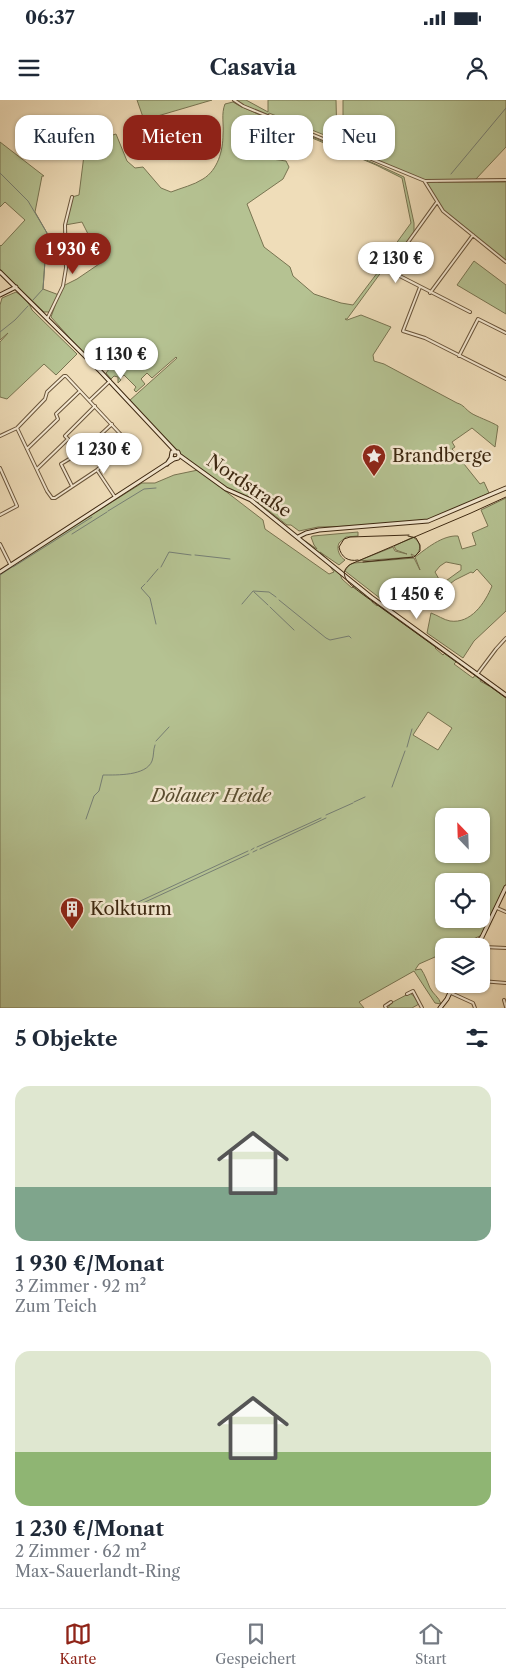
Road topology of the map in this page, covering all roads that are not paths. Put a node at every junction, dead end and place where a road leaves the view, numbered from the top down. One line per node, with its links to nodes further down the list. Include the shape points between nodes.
1 (234, 100): 3 (street)
2 (506, 180): 3 (street)
3 (425, 181): 5 (street)
4 (72, 197): 14 (street, via 65,225 63,286)
5 (437, 202): 6 (street); 10 (street, via 387,269)
6 (473, 235): 7 (street); 11 (street)
7 (506, 262)
8 (0, 272): 9 (main road, Nordstraße)
9 (16, 287): 12 (main road); 14 (main road, Nordstraße)
10 (420, 287): 11 (street); 16 (street, via 403,331 426,338)
11 (430, 293): 13 (street)
12 (0, 294)
13 (470, 312)
14 (48, 317): 18 (main road, Nordstraße)
15 (506, 333): 16 (street, via 478,319)
16 (459, 356): 17 (street)
17 (506, 379)
18 (110, 381): 20 (street); 26 (main road, Nordstraße)
19 (80, 391): 20 (street); 23 (street, via 64,376); 25 (street, via 56,414 58,419)
20 (90, 401): 21 (street)
21 (95, 406): 22 (street); 29 (street)
22 (112, 424): 30 (street, via 125,437 125,444); 31 (street, via 84,450 61,464)
23 (16, 428): 24 (street); 25 (street)
24 (0, 436)
25 (27, 449): 29 (street)
26 (173, 451): 27 (main road, Nordstraße); 27 (main road, Nordstraße, via 170,455)
27 (176, 457): 33 (main road); 35 (main road, Nordstraße, via 184,458 226,489 251,500)
28 (0, 468): 34 (street, via 18,506)
29 (38, 469): 31 (street, via 50,497 55,498)
30 (97, 470): 31 (street); 33 (street)
31 (72, 487)
32 (506, 488): 35 (main road, via 428,521 319,530)
33 (115, 498): 37 (main road)
34 (0, 516)
35 (298, 537): 40 (main road, Nordstraße, via 371,597)
36 (0, 544): 37 (street)
37 (11, 566): 38 (main road)
38 (0, 572)
39 (506, 638): 40 (street)
40 (477, 674): 41 (main road, Nordstraße)
41 (506, 695)
42 (506, 886): 43 (main road)
43 (496, 907): 44 (street); 45 (main road)
44 (506, 912)
45 (481, 938)
46 (490, 947): 47 (street)
47 (506, 948)
48 (490, 982): 49 (street)
49 (506, 983)
50 (451, 993): 57 (main road); 58 (street, via 473,1003)
51 (407, 994): 56 (street, via 413,991)
52 (504, 1000): 54 (street)
53 (391, 1002): 55 (street)
54 (506, 1007)
55 (386, 1008)
56 (422, 1008)
57 (440, 1008)
58 (475, 1008)

